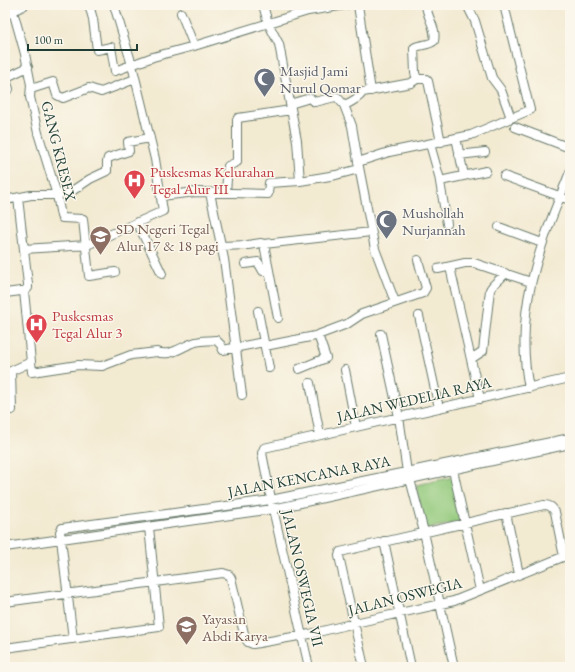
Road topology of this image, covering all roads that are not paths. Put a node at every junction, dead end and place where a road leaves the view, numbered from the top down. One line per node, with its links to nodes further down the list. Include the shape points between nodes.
1 (24, 5): 10 (main road)
2 (89, 5): 14 (street, via 97,50 110,47 115,71)
3 (114, 5): 14 (street)
4 (263, 5): 12 (street)
5 (346, 5): 12 (street, via 308,11)
6 (358, 5): 21 (street)
7 (426, 5): 18 (street, via 435,30 435,38 431,44 414,48)
8 (466, 5): 24 (street, via 475,21 492,78 501,90)
9 (504, 5): 24 (street, via 531,108)
10 (8, 13): 15 (street, GANG KRESEX, via 15,18)
11 (181, 13): 13 (street)
12 (268, 23): 13 (street); 23 (street, via 279,44)
13 (194, 46): 14 (street)
14 (132, 65): 17 (street)
15 (28, 67): 16 (street); 20 (street, GANG KRESEX)
16 (5, 77): 19 (street)
17 (135, 79): 20 (street, via 101,92 89,88 63,98 57,95 52,82); 26 (street)
18 (417, 79): 21 (street, via 411,83); 28 (street, via 428,81)
19 (9, 89)
20 (31, 89): 42 (street, GANG KRESEX, via 30,97 38,133)
21 (371, 91): 22 (street, via 363,92 353,102)
22 (344, 104): 23 (street, via 337,97 315,102 310,98); 33 (street, via 352,126)
23 (291, 107): 38 (street); 40 (street, via 238,118 237,162 228,166)
24 (508, 120): 27 (street)
25 (515, 127): 30 (street)
26 (150, 138): 42 (street, via 128,142 129,151 108,158 107,171 72,191); 43 (street)
27 (456, 138): 28 (street); 32 (street)
28 (441, 142): 29 (street)
29 (430, 144): 33 (street, via 389,152); 39 (street)
30 (570, 148)
31 (485, 152): 32 (street)
32 (459, 155): 36 (street)
33 (359, 165): 38 (street, via 336,175); 51 (street)
34 (486, 171): 36 (street)
35 (570, 172): 44 (street)
36 (464, 175): 39 (street)
37 (504, 176): 44 (street)
38 (300, 181): 40 (street, via 269,182 268,194)
39 (440, 181): 49 (street)
40 (226, 192): 41 (street)
41 (210, 193): 43 (street); 55 (street)
42 (57, 195): 45 (street); 54 (street, GANG KRESEX, via 61,217 83,219)
43 (161, 196): 48 (street, via 163,211)
44 (560, 196): 47 (street); 52 (street)
45 (18, 198): 46 (street); 56 (street)
46 (5, 200)
47 (570, 200)
48 (137, 222): 54 (street); 64 (street)
49 (447, 224)
50 (499, 227): 52 (street)
51 (371, 232): 53 (street); 68 (street)
52 (542, 243): 65 (street)
53 (264, 244): 55 (street); 61 (street)
54 (87, 245): 56 (street); 62 (street, GANG KRESEX, via 89,276)
55 (221, 246): 75 (street)
56 (24, 249): 77 (street, via 28,288 24,290)
57 (418, 260): 68 (street, via 425,291)
58 (245, 264): 61 (street, via 258,262 263,271)
59 (450, 267): 60 (street); 63 (street, via 469,262); 76 (street)
60 (438, 269)
61 (269, 270): 71 (street)
62 (115, 272)
63 (504, 273): 65 (street); 76 (street, via 490,290 484,348 481,354)
64 (162, 274)
65 (531, 282): 83 (street, via 524,343)
66 (21, 291): 67 (street)
67 (5, 293)
68 (395, 302): 73 (street)
69 (258, 311): 74 (street)
70 (419, 316): 86 (street)
71 (278, 318)
72 (381, 334): 88 (street)
73 (318, 335): 74 (street); 79 (street, via 326,358)
74 (264, 344): 75 (street); 78 (street)
75 (235, 347): 77 (street, via 223,350 222,345 216,340 193,343 170,353 131,355 102,366 78,365 32,372); 84 (street)
76 (471, 359): 85 (street)
77 (31, 362): 87 (street, via 11,371 12,410)
78 (269, 368)
79 (299, 369)
80 (345, 370): 89 (street)
81 (570, 378): 83 (street, JALAN WEDELIA RAYA)
82 (310, 383): 90 (street)
83 (529, 388): 85 (street, JALAN WEDELIA RAYA)
84 (242, 395)
85 (480, 399): 86 (street, JALAN WEDELIA RAYA)
86 (439, 408): 88 (street, JALAN WEDELIA RAYA)
87 (5, 410)
88 (399, 417): 89 (street, JALAN WEDELIA RAYA); 95 (street)
89 (356, 427): 90 (street, JALAN WEDELIA RAYA)
90 (320, 435): 93 (street, JALAN WEDELIA RAYA)
91 (570, 438): 95 (street, JALAN KENCANA RAYA)
92 (570, 444): 94 (street, JALAN KENCANA RAYA)
93 (264, 448): 96 (street, JALAN OSWEGIA VII, via 262,453)
94 (452, 470): 95 (street, JALAN KENCANA RAYA); 99 (street)
95 (409, 475): 96 (street, JALAN KENCANA RAYA); 97 (street, JALAN KENCANA RAYA); 101 (street)
96 (271, 500): 97 (street, JALAN OSWEGIA VII); 102 (street, JALAN KENCANA RAYA, via 65,528 61,530)
97 (273, 509): 100 (street, JALAN KENCANA RAYA); 114 (street, JALAN OSWEGIA VII)
98 (506, 513): 99 (street); 105 (street, via 549,505 555,512); 106 (street)
99 (465, 523): 101 (street); 108 (street)
100 (149, 527): 102 (street, JALAN KENCANA RAYA); 107 (street)
101 (424, 532): 103 (street); 111 (street)
102 (61, 539): 104 (street, JALAN KENCANA RAYA); 109 (street)
103 (384, 541): 112 (street); 113 (street, via 340,552)
104 (5, 547)
105 (567, 555): 106 (street, JALAN OSWEGIA)
106 (520, 574): 108 (street, JALAN OSWEGIA)
107 (155, 582): 109 (street); 114 (street, JALAN OSWEGIA, via 226,574 230,578 248,642 253,644); 115 (street, via 159,627)
108 (480, 590): 111 (street, JALAN OSWEGIA)
109 (68, 594): 110 (street); 115 (street)
110 (5, 602)
111 (440, 604): 112 (street, JALAN OSWEGIA); 120 (street)
112 (400, 613): 113 (street, JALAN OSWEGIA); 119 (street)
113 (355, 623): 114 (street, JALAN OSWEGIA); 118 (street)
114 (302, 636): 117 (street, JALAN OSWEGIA VII)
115 (73, 639): 116 (street)
116 (5, 648)
117 (309, 667)
118 (364, 667)
119 (412, 667)
120 (454, 667)

